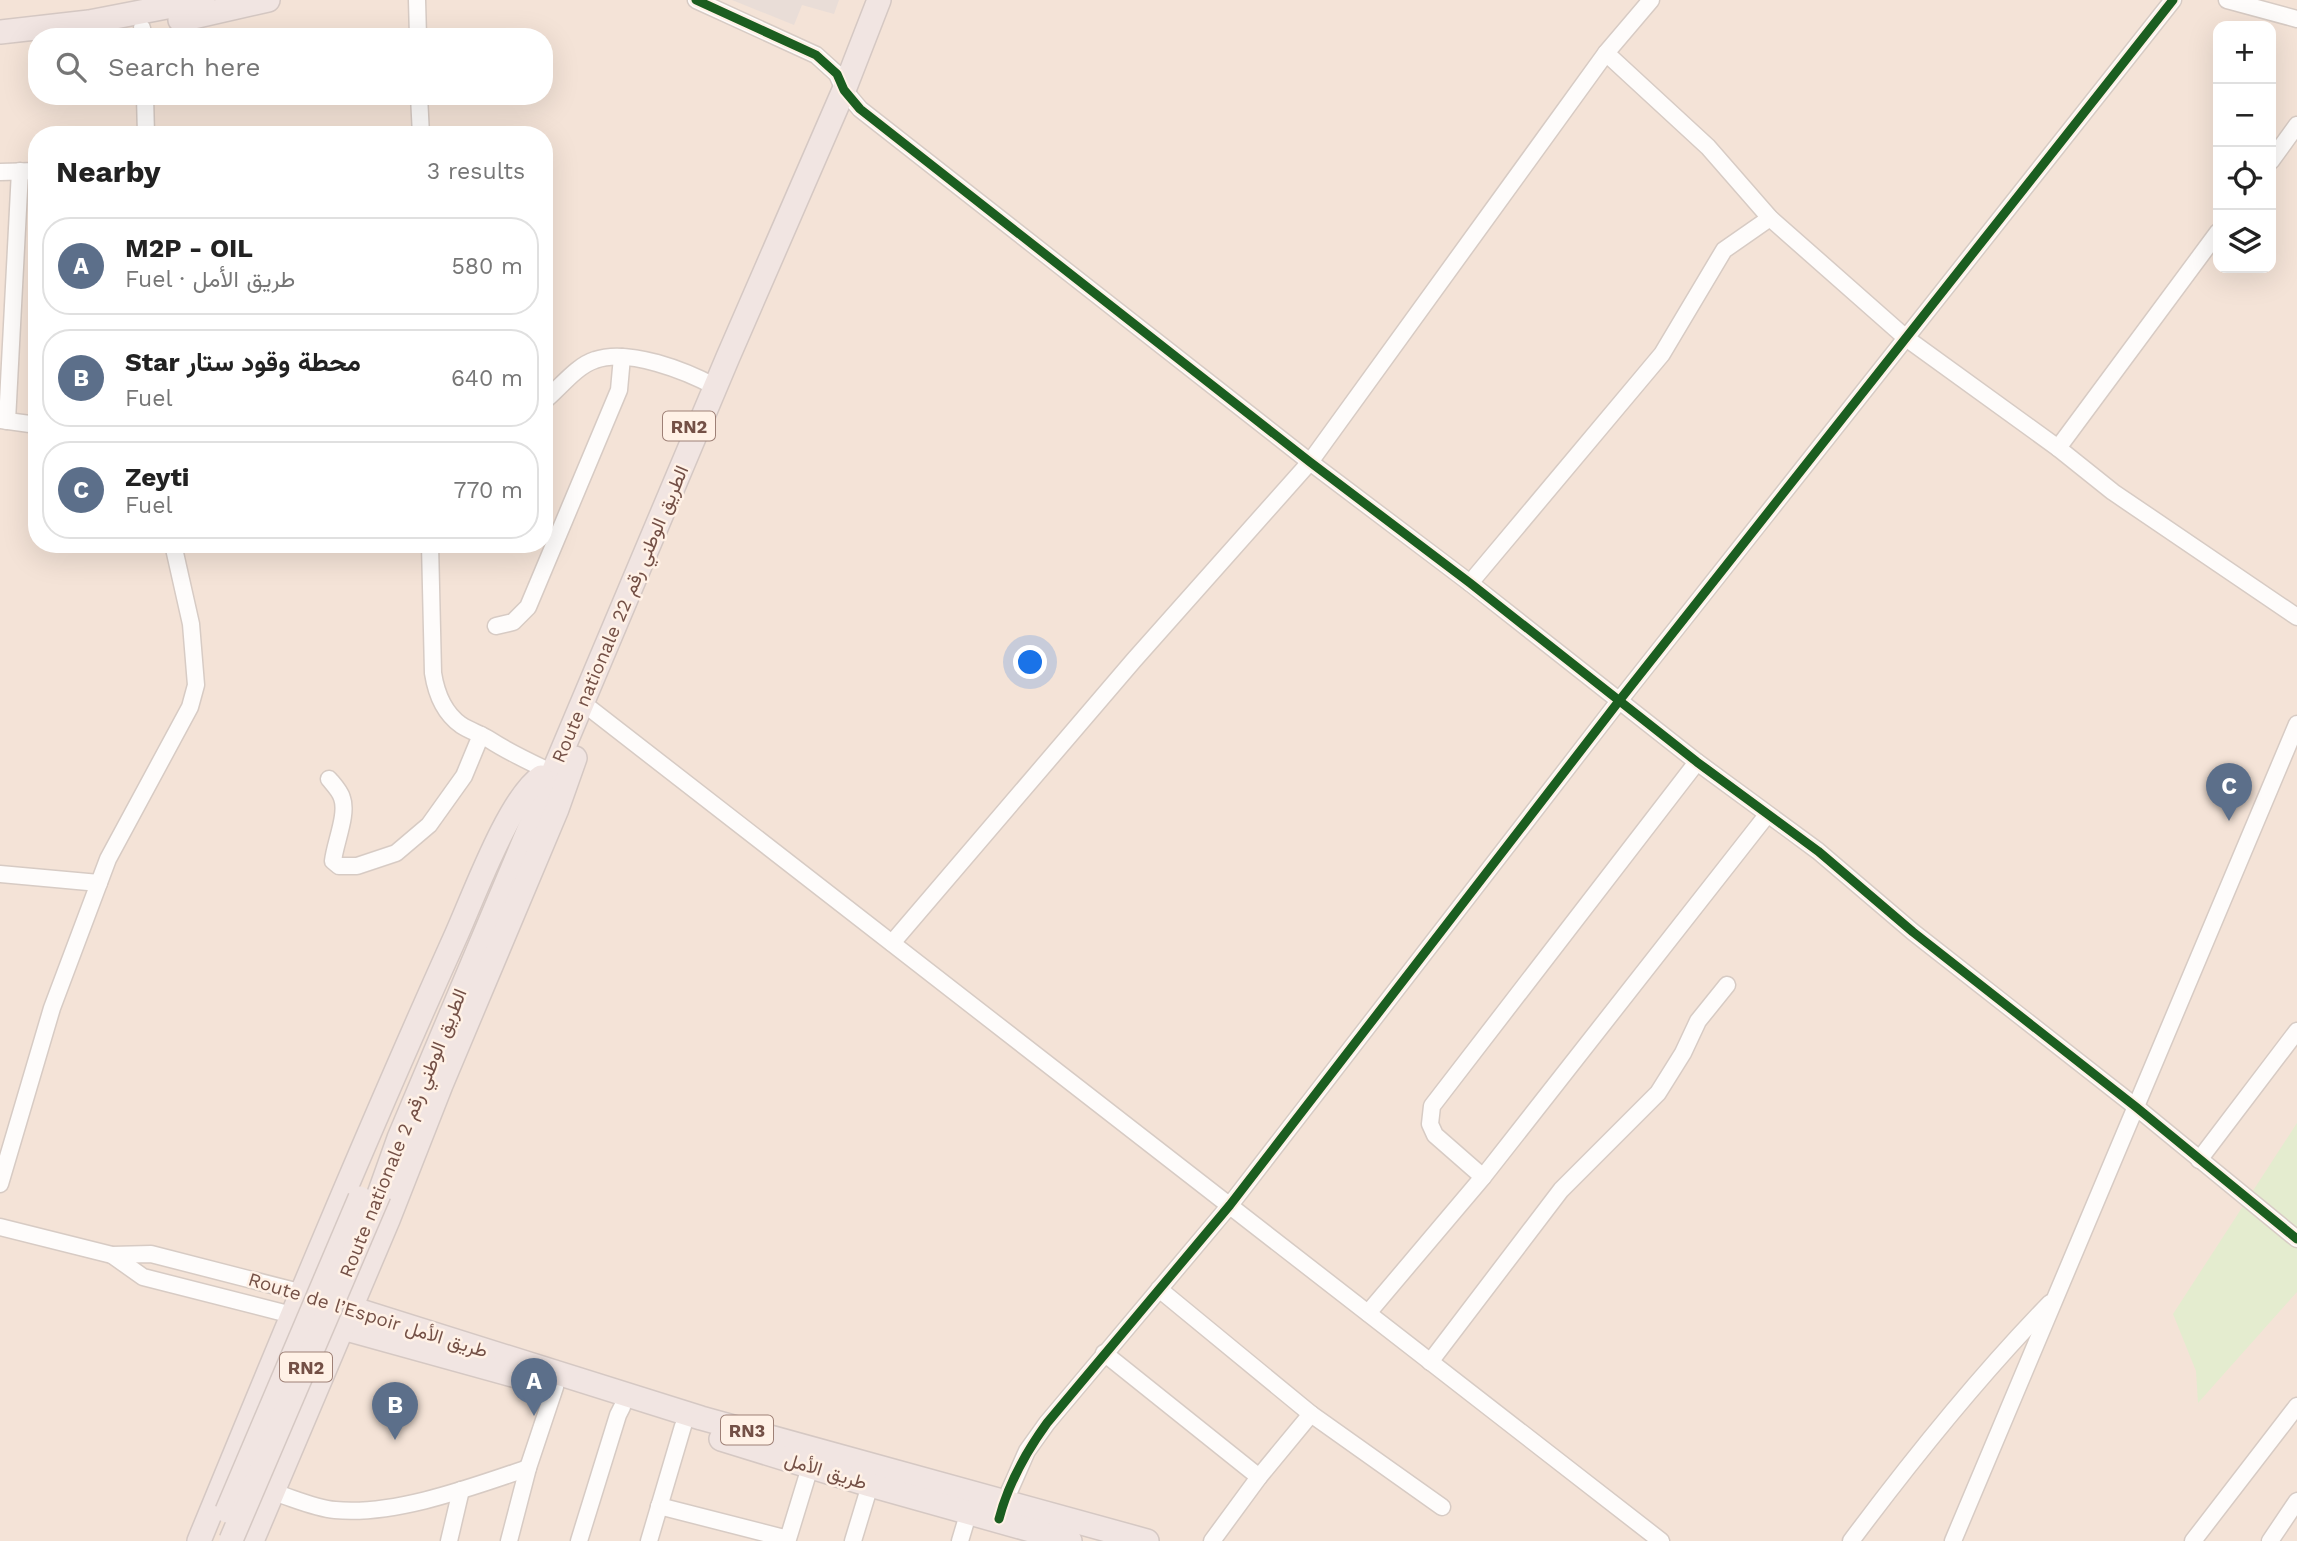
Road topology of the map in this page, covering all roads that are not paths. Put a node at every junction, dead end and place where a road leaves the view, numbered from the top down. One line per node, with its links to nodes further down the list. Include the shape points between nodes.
1 (203, 0): 11 (highway)
2 (268, 0): 12 (highway)
3 (417, 0): 13 (street)
4 (696, 0): 19 (street, via 802,47 825,62)
5 (868, 0): 19 (highway, Route nationale 22 الطريق الوطني رقم / RN2)
6 (879, 0): 19 (highway, Route nationale 22 الطريق الوطني رقم / RN2)
7 (1651, 0): 18 (street)
8 (2173, 0): 31 (street)
9 (2227, 0): 10 (street)
10 (2297, 19)
11 (36, 28)
12 (158, 28)
13 (418, 28)
14 (28, 29): 15 (highway)
15 (0, 32)
16 (28, 43): 17 (highway)
17 (0, 45)
18 (1605, 54): 29 (street, via 1707,148); 38 (street)
19 (841, 82): 33 (highway, Route nationale 22 الطريق الوطني رقم / RN2); 38 (street, via 860,109)
20 (145, 105): 23 (street)
21 (419, 105): 24 (street)
22 (2297, 125): 25 (street)
23 (146, 126)
24 (421, 126)
25 (2276, 154)
26 (20, 171): 27 (street); 28 (street); 35 (street)
27 (28, 171)
28 (0, 172)
29 (1770, 218): 31 (street); 43 (street, via 1724,250 1662,354)
30 (2213, 239): 37 (street)
31 (1906, 338): 37 (street); 46 (street)
32 (621, 357): 33 (street); 34 (street, via 594,360); 39 (street, via 619,390)
33 (712, 384): 47 (highway, Route nationale 22 الطريق الوطني رقم / RN2); 51 (highway, Route nationale 22 الطريق الوطني رقم / RN2)
34 (553, 393)
35 (3, 421): 36 (street)
36 (28, 424)
37 (2058, 448): 44 (street, via 2113,492)
38 (1310, 462): 43 (street); 56 (street)
39 (553, 528)
40 (175, 553): 55 (street, via 191,624 196,685 190,707)
41 (430, 553): 49 (street, via 436,688 452,718)
42 (544, 553): 45 (street, via 528,607 513,622)
43 (1470, 583): 46 (street)
44 (2297, 617)
45 (496, 626)
46 (1619, 701): 50 (street); 64 (street)
47 (581, 708): 51 (highway, Route nationale 22 الطريق الوطني رقم / RN2); 56 (street); 73 (highway, via 579,749 557,809)
48 (2297, 724): 60 (street)
49 (485, 737): 51 (street); 52 (street, via 429,825 396,853 357,866 339,866 333,860 345,810 342,796)
50 (1697, 762): 53 (street); 62 (street, via 1432,1107 1430,1124 1435,1135)
51 (550, 768): 57 (highway, Route nationale 22 الطريق الوطني رقم / RN2); 69 (highway, via 516,805 407,1045)
52 (329, 779)
53 (1767, 815): 60 (street); 62 (street)
54 (0, 874): 55 (street)
55 (99, 883): 63 (street, via 52,1008)
56 (892, 943): 64 (street)
57 (471, 956): 94 (highway, Route nationale الطريق الوطني رقم 2 / RN2, bridge)
58 (1727, 985): 75 (street, via 1698,1021 1658,1093 1561,1190)
59 (2297, 1031): 61 (street)
60 (2136, 1107): 61 (street); 70 (street)
61 (2199, 1160): 66 (street)
62 (1483, 1177): 71 (street)
63 (0, 1184)
64 (1230, 1205): 68 (street); 71 (street)
65 (0, 1227): 67 (street, Route de l’Espoir طريق الأمل / RN3)
66 (2297, 1239)
67 (112, 1255): 69 (street, Route de l’Espoir طريق الأمل / RN3, via 151,1254); 72 (street, Route de l’Espoir طريق الأمل / RN3, via 144,1277)
68 (1160, 1289): 74 (street); 80 (street)
69 (303, 1293): 72 (highway); 73 (highway, Route de l’Espoir طريق الأمل / RN3)
70 (2056, 1296): 106 (street, via 2001,1354); 107 (street)
71 (1368, 1313): 75 (street)
72 (292, 1315): 73 (highway, Route de l’Espoir طريق الأمل / RN3); 94 (highway)
73 (347, 1317): 76 (highway, Route de l’Espoir طريق الأمل / RN3); 87 (highway); 91 (highway, Route de l’Espoir طريق الأمل / RN3, via 397,1323)
74 (1104, 1353): 84 (street); 91 (street, via 1027,1451)
75 (1430, 1362): 105 (street)
76 (503, 1372): 77 (highway, طريق الأمل / RN3)
77 (555, 1387): 78 (highway, طريق الأمل / RN3); 83 (street)
78 (622, 1407): 81 (highway, طريق الأمل / RN3); 98 (street)
79 (2295, 1412): 108 (street)
80 (1311, 1415): 84 (street); 90 (street)
81 (683, 1426): 82 (highway, طريق الأمل / RN3); 89 (street)
82 (810, 1467): 85 (highway, طريق الأمل / RN3); 95 (street)
83 (528, 1468): 86 (street); 97 (street)
84 (1259, 1477): 104 (street)
85 (870, 1485): 92 (highway, طريق الأمل / RN3); 100 (street)
86 (461, 1490): 87 (street, via 397,1506 356,1510 333,1510); 96 (street)
87 (273, 1492): 94 (highway)
88 (2297, 1502): 109 (street)
89 (659, 1506): 95 (street); 99 (street)
90 (1442, 1507)
91 (1001, 1510): 92 (highway, طريق الأمل / RN3); 93 (highway, طريق الأمل / RN3); 103 (highway, Route de l’Espoir طريق الأمل / RN3)
92 (968, 1511): 101 (street)
93 (1032, 1535): 102 (highway, طريق الأمل / RN3)
94 (224, 1539)
95 (788, 1540)
96 (449, 1541)
97 (509, 1541)
98 (579, 1541)
99 (649, 1541)
100 (853, 1541)
101 (960, 1541)
102 (1070, 1541)
103 (1147, 1541)
104 (1212, 1541)
105 (1661, 1541)
106 (1851, 1541)
107 (1953, 1541)
108 (2193, 1541)
109 (2270, 1541)

